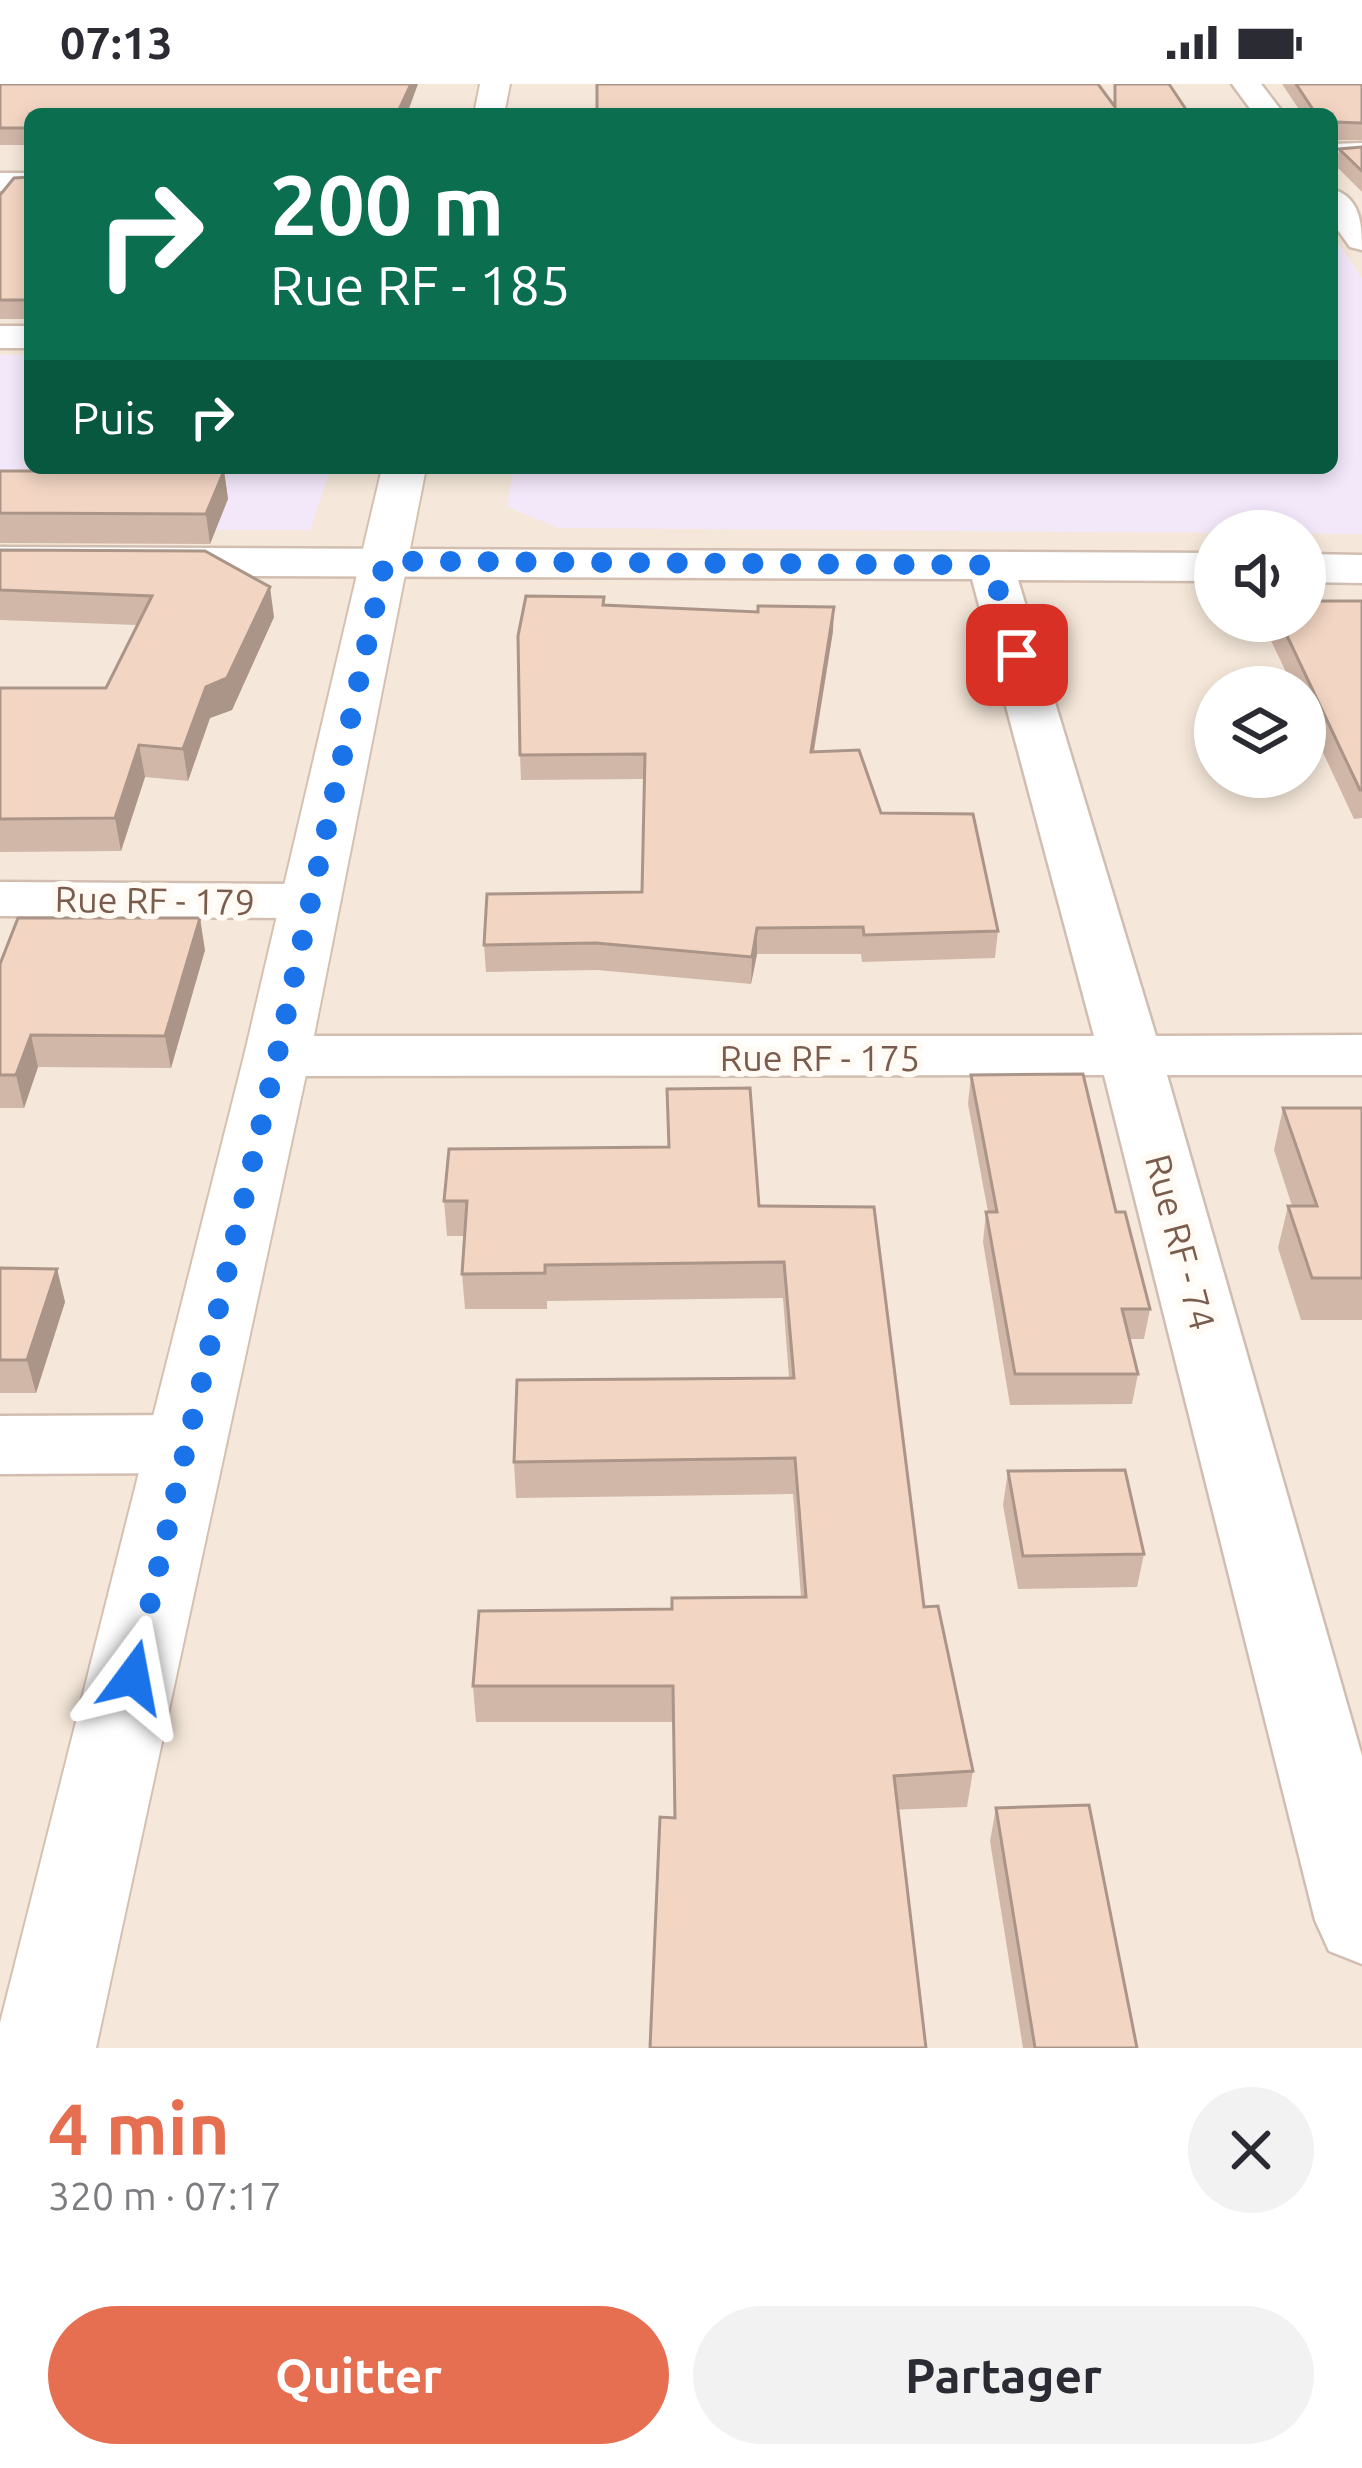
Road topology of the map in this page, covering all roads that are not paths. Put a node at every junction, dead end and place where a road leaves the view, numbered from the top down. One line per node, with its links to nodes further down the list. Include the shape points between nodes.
1 (1246, 84): 2 (street)
2 (1264, 108)
3 (1338, 207): 4 (street)
4 (1362, 240)
5 (403, 474): 7 (street)
6 (0, 561): 7 (street)
7 (385, 561): 8 (street); 13 (street)
8 (991, 565): 9 (street); 16 (street, Rue RF - 74)
9 (1194, 568)
10 (1326, 568): 11 (street)
11 (1362, 569)
12 (0, 898): 13 (street, Rue RF - 179)
13 (311, 902): 15 (street)
14 (1362, 1055): 16 (street, Rue RF - 175)
15 (277, 1056): 16 (street, Rue RF - 175); 17 (street)
16 (1131, 1057): 19 (street, Rue RF - 74)
17 (188, 1444): 18 (street); 20 (street)
18 (0, 1445)
19 (1362, 1920)
20 (45, 2048)

